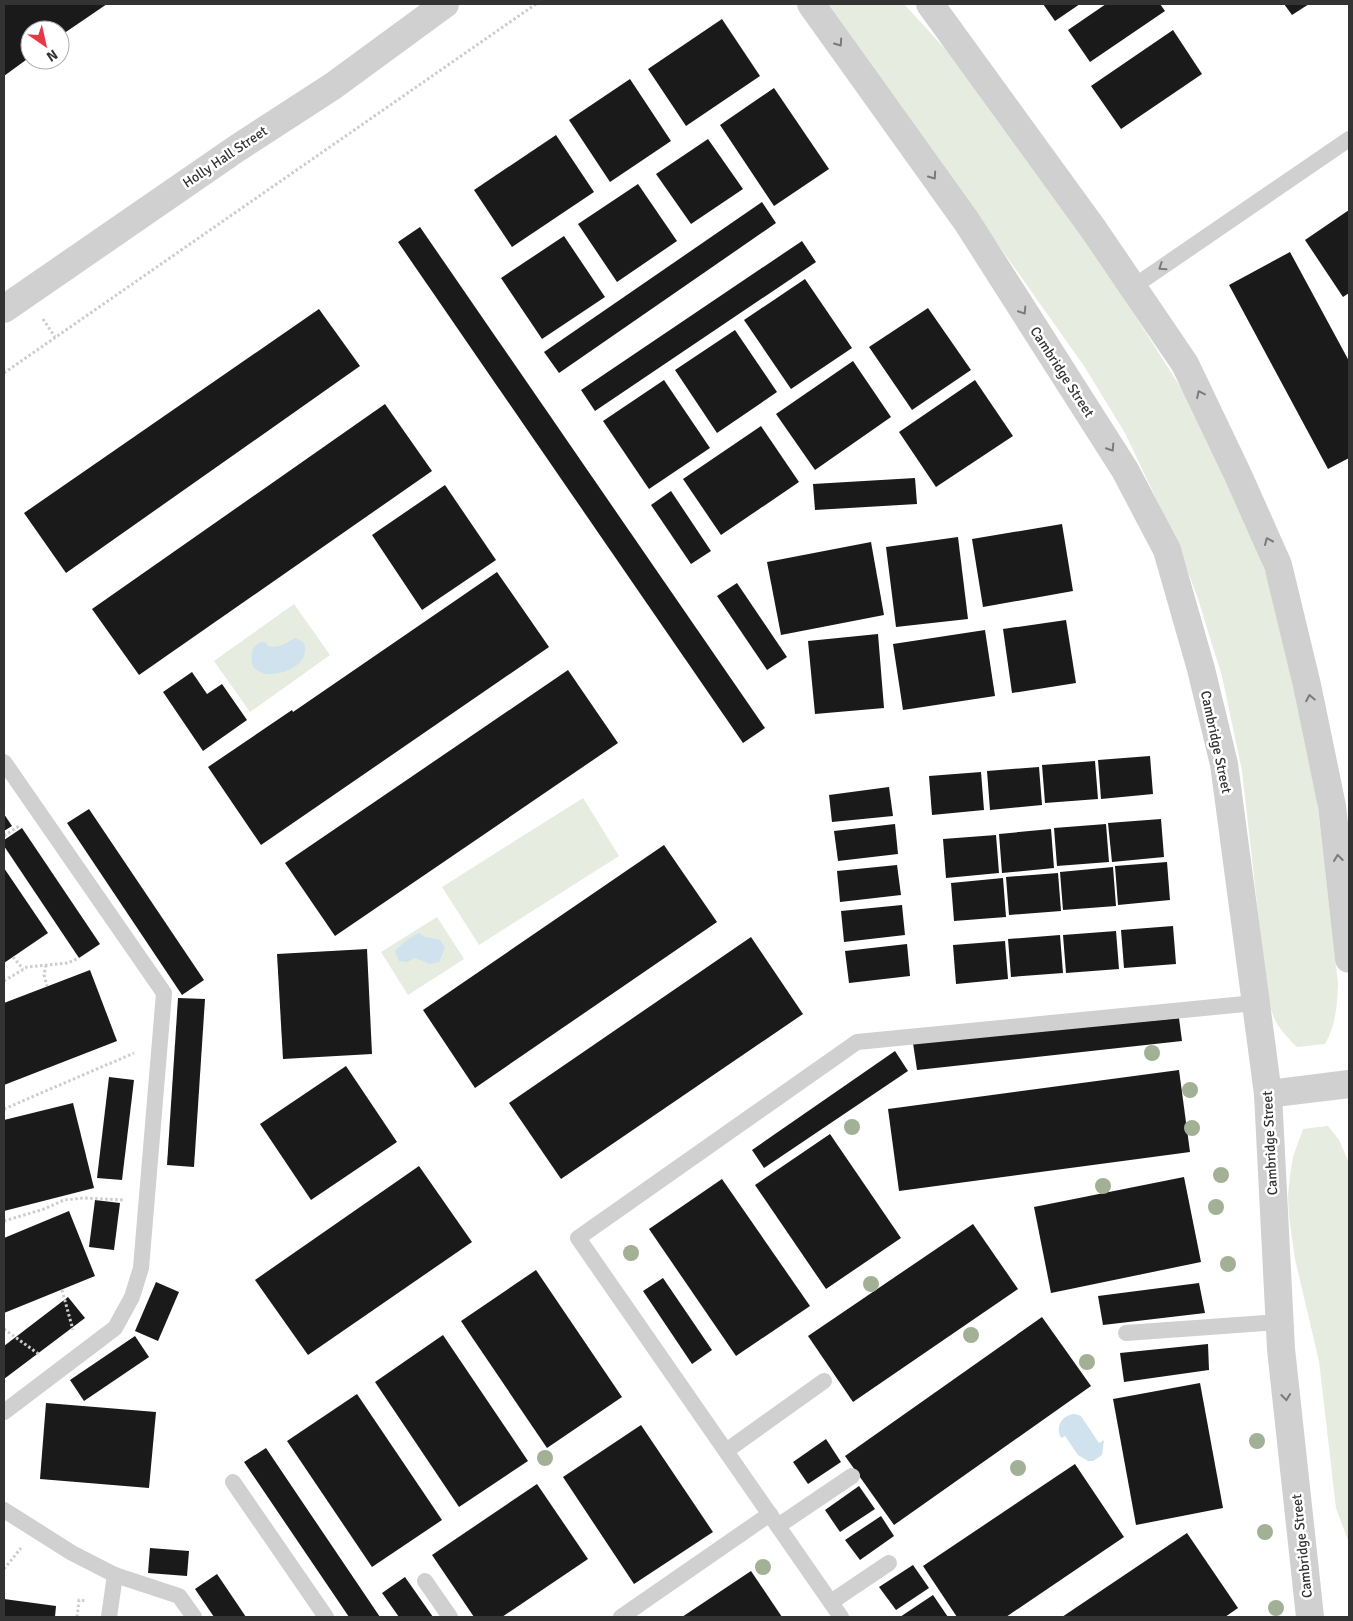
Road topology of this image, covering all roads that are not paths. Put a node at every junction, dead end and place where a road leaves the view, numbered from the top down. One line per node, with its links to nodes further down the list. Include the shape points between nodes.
1 (445, 4): 6 (street, Holly Hall Street, via 333,86)
2 (811, 4): 9 (street, Cambridge Street, one-way to 9, via 966,222 1125,470 1167,550 1224,764)
3 (930, 4): 5 (street)
4 (1349, 139): 5 (lane, one-way to 5)
5 (1133, 287): 8 (street, one-way to 5, via 1332,806 1278,565 1185,364)
6 (4, 309)
7 (4, 762): 15 (lane, via 164,993 141,1268 132,1297 115,1328)
8 (1349, 958)
9 (1255, 1003): 11 (street, Cambridge Street); 16 (lane, via 857,1042 578,1238)
10 (1349, 1084): 11 (street)
11 (1268, 1094): 12 (street, Cambridge Street)
12 (1280, 1322): 13 (lane); 31 (street, Cambridge Street, one-way to 31)
13 (1126, 1333)
14 (824, 1381): 16 (lane)
15 (4, 1412)
16 (726, 1451): 20 (lane)
17 (852, 1476): 20 (lane)
18 (234, 1482): 27 (lane)
19 (4, 1510): 22 (lane, via 72,1554)
20 (774, 1520): 24 (lane); 29 (lane)
21 (889, 1563): 24 (lane)
22 (115, 1575): 25 (lane); 26 (lane, via 179,1596)
23 (425, 1581): 28 (lane)
24 (830, 1602): 30 (lane)
25 (109, 1617)
26 (194, 1617)
27 (326, 1617)
28 (450, 1617)
29 (621, 1617)
30 (841, 1617)
31 (1310, 1617)

